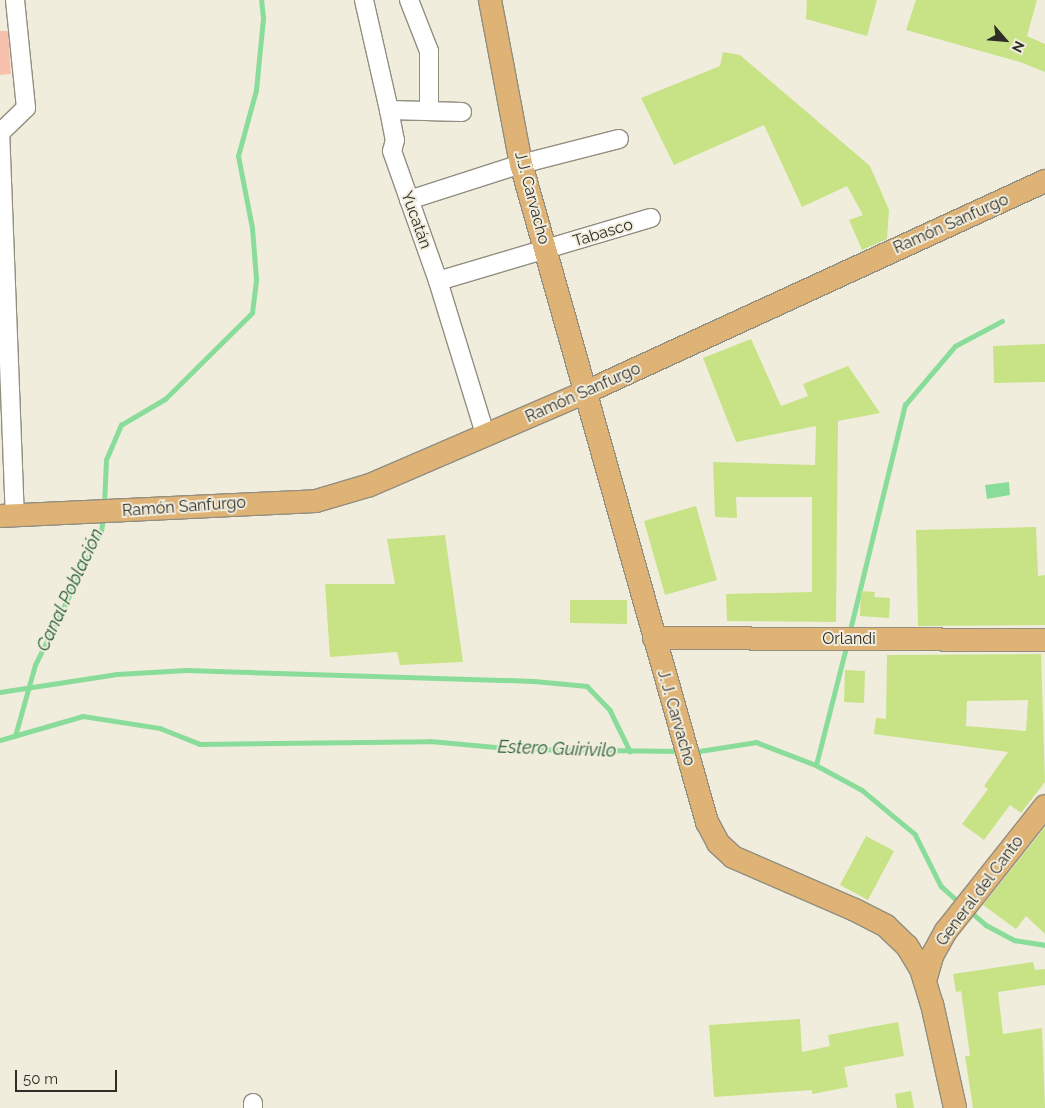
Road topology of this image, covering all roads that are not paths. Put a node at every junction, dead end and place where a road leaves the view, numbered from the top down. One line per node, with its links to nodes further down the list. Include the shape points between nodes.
1 (15, 0): 8 (street, via 26,108)
2 (364, 0): 5 (street, Yucatán)
3 (409, 0): 6 (street, via 429,51)
4 (490, 0): 10 (main road, J.J. Carvacho)
5 (389, 110): 6 (street); 12 (street, Yucatán, via 395,140 392,152)
6 (429, 110): 7 (street)
7 (462, 112)
8 (0, 131): 18 (street)
9 (619, 140): 10 (street)
10 (521, 164): 12 (street); 14 (main road, J.J. Carvacho)
11 (1045, 181): 16 (main road, Ramón Sanfurgo)
12 (409, 200): 15 (street, Yucatán)
13 (651, 218): 14 (street, Tabasco)
14 (546, 251): 15 (street, Tabasco); 16 (main road, J.J. Carvacho)
15 (438, 280): 17 (street, Yucatán)
16 (586, 392): 17 (main road, Ramón Sanfurgo); 19 (main road, J. J. Carvacho)
17 (486, 437): 18 (main road, Ramón Sanfurgo, via 370,485 316,501)
18 (7, 515)
19 (654, 638): 20 (main road, Orlandi); 23 (main road, J. J. Carvacho, via 711,833 733,857 855,910)
20 (1045, 640)
21 (1045, 806): 22 (main road, General del Canto)
22 (946, 931): 23 (main road, via 929,941); 24 (main road, General del Canto, via 928,964)
23 (899, 938): 24 (main road, via 915,957)
24 (925, 981): 25 (main road)
25 (955, 1108)

